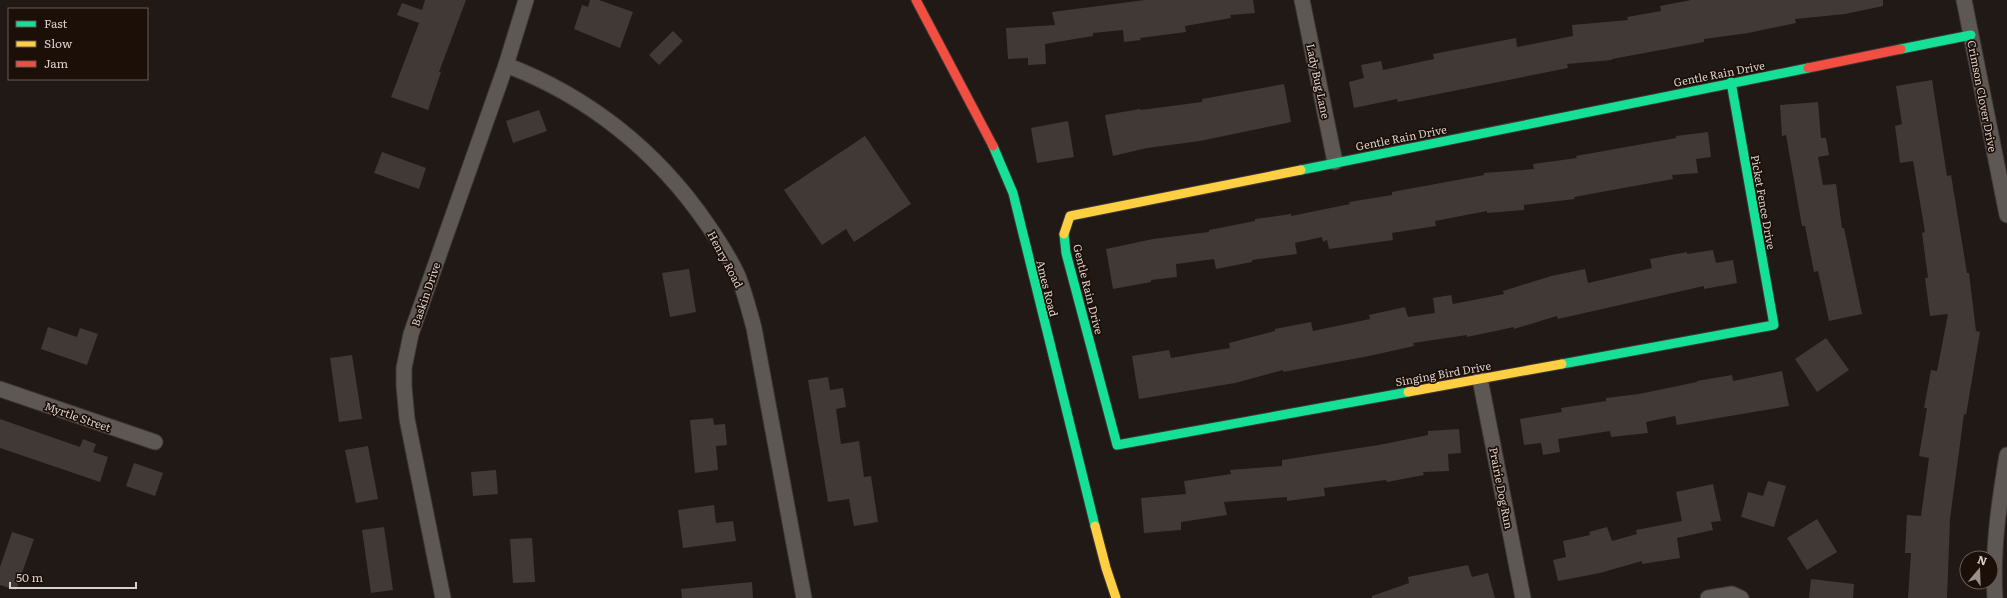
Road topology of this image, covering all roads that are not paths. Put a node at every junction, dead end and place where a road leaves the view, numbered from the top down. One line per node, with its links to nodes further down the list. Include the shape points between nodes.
1 (526, 0): 6 (street, Baskin Drive)
2 (916, 0): 18 (street, Ames Road, via 998,156 1013,193 1054,365)
3 (1302, 0): 8 (street, Lady Bug Lane)
4 (1964, 0): 5 (street, Crimson Clover Drive)
5 (1971, 35): 7 (street, Gentle Rain Drive); 9 (street, Crimson Clover Drive)
6 (506, 65): 16 (street, Baskin Drive, via 411,334 404,368 407,419); 17 (street, Henry Road, via 537,77 594,109 641,147 693,203 716,236 737,274 754,328)
7 (1730, 82): 8 (street, Gentle Rain Drive); 10 (street, Picket Fence Drive)
8 (1335, 162): 14 (street, Gentle Rain Drive, via 1070,216 1065,224 1063,236 1066,253)
9 (2007, 215)
10 (1774, 325): 11 (street, Singing Bird Drive)
11 (1480, 379): 14 (street, Singing Bird Drive); 19 (street, Prairie Dog Run)
12 (0, 389): 13 (street, Myrtle Street)
13 (155, 442)
14 (1117, 445)
15 (2007, 455): 22 (street, via 1996,530 1993,567)
16 (443, 598)
17 (804, 598)
18 (1116, 598)
19 (1523, 598)
20 (1708, 598): 21 (street, via 1732,594)
21 (1741, 598)
22 (1995, 598)

